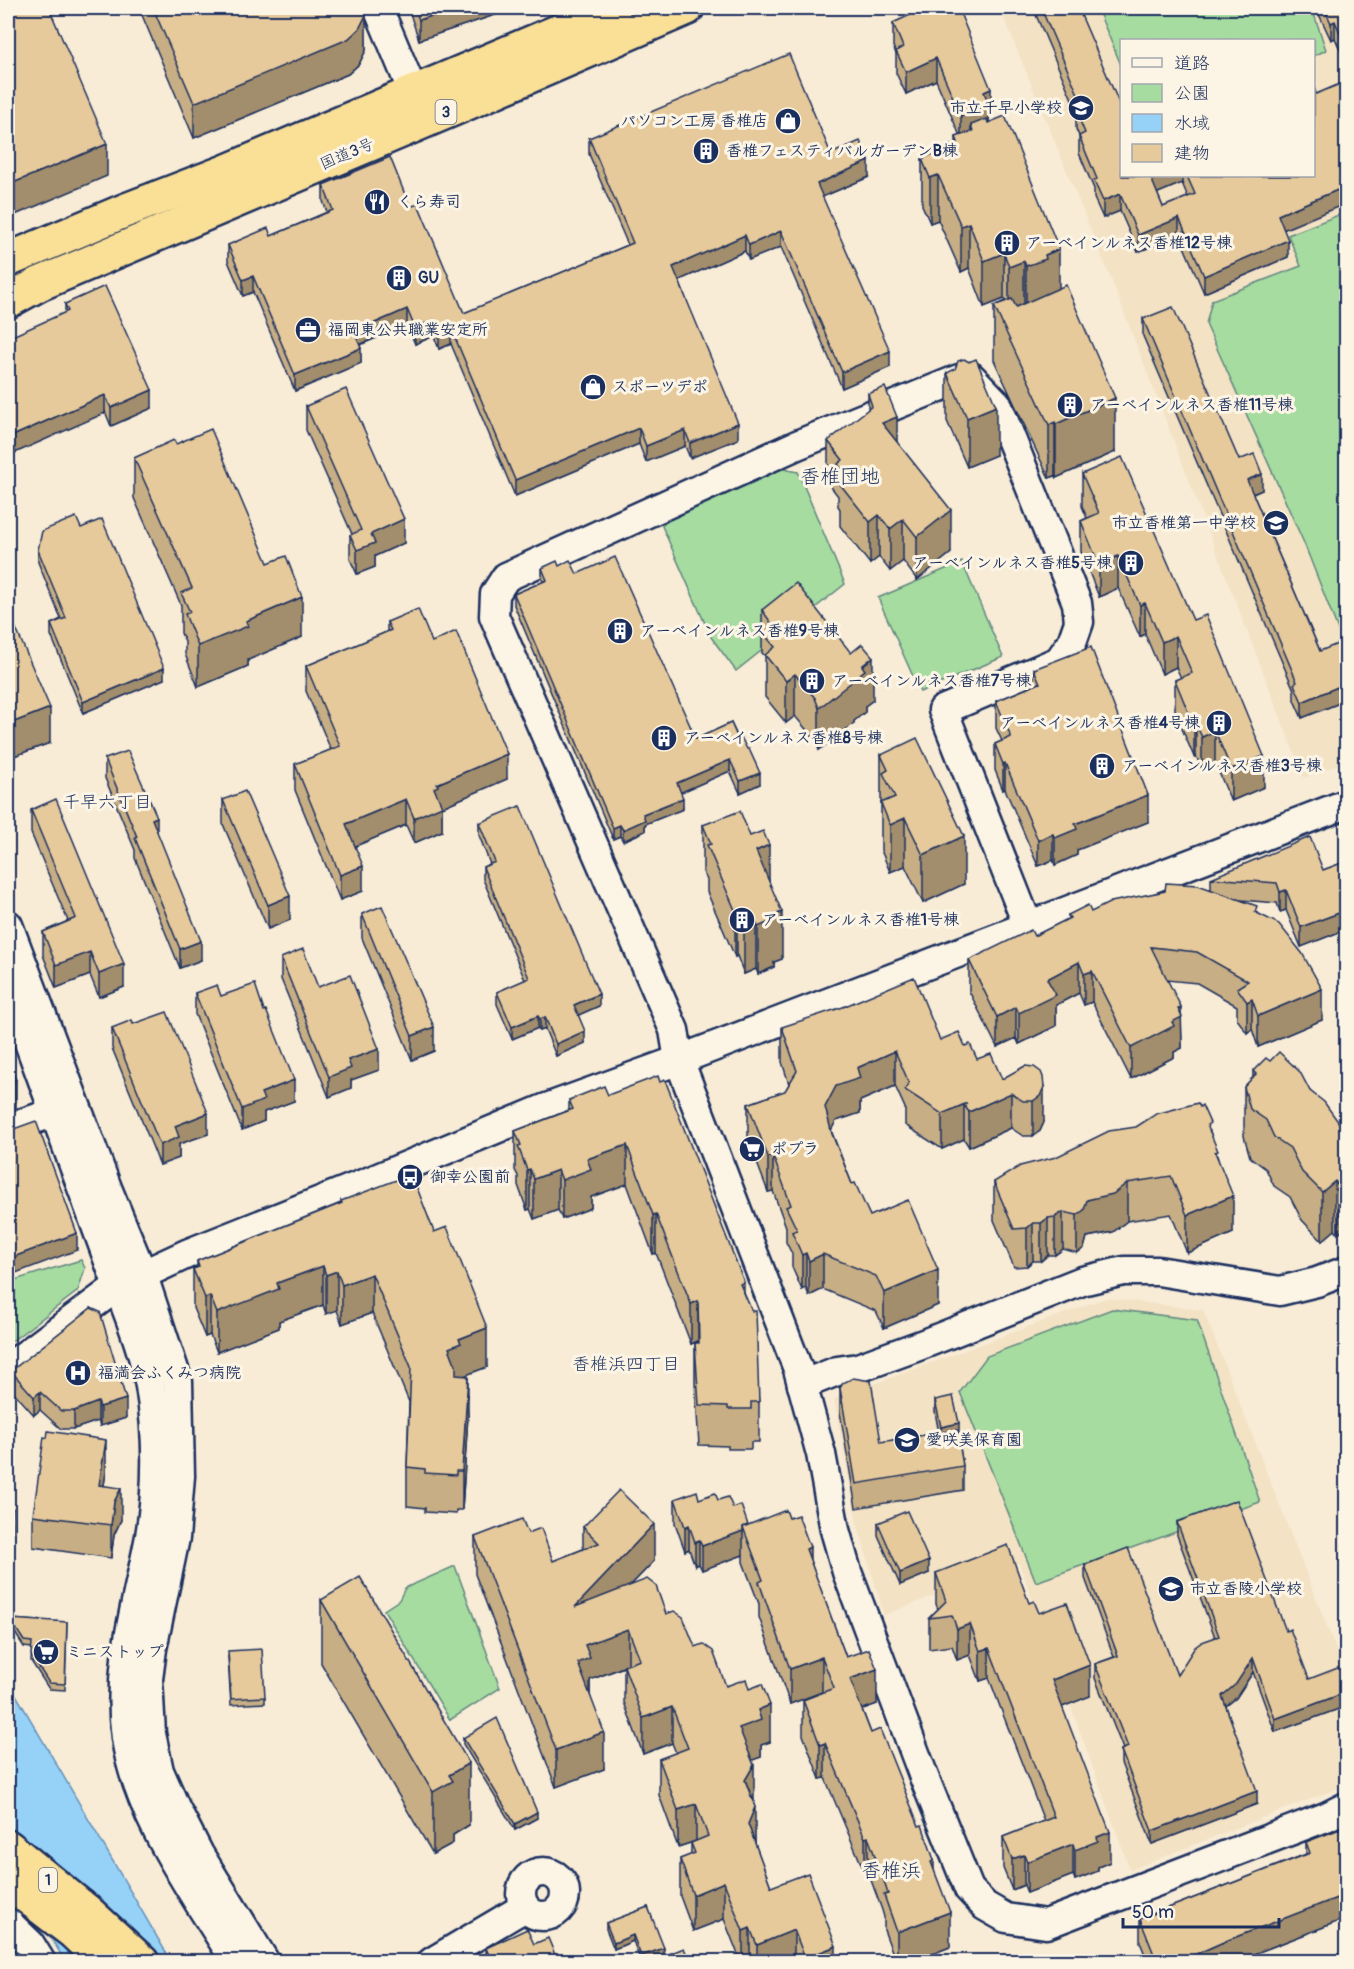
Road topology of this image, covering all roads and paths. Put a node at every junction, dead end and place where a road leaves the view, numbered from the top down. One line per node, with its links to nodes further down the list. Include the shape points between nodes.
1 (378, 8): 4 (street)
2 (614, 8): 4 (highway, 国道3号 / 3)
3 (687, 8): 6 (highway, 国道3号 / 3, via 39,284)
4 (413, 93): 5 (highway, 国道3号 / 3)
5 (8, 260)
6 (8, 301)
7 (1347, 804): 9 (street)
8 (8, 925): 15 (street, via 107,1188)
9 (1028, 926): 11 (street); 11 (street, via 943,710 1059,661 1079,622 1077,603 997,404 971,377 797,445 506,577 495,594 494,615 674,1030)
10 (8, 985): 12 (street)
11 (679, 1060): 15 (street, via 544,1109); 17 (street)
12 (56, 1112): 13 (street); 15 (street)
13 (8, 1128)
14 (1347, 1271): 17 (street, via 1280,1291 1158,1271 1124,1271 1082,1281 921,1345)
15 (130, 1280): 16 (street); 26 (street, via 135,1333 149,1384 156,1475 150,1534 123,1678 126,1738 152,1818); 27 (street, via 178,1382 180,1466 175,1538 148,1679 151,1734 159,1771 175,1807)
16 (8, 1368)
17 (802, 1385): 18 (street, via 847,1572 969,1889 985,1906 1006,1917 1046,1924)
18 (1347, 1807)
19 (8, 1847): 25 (highway, 1)
20 (8, 1882): 24 (highway, 1)
21 (525, 1907): 28 (street)
22 (8, 1923): 23 (street, via 30,1944)
23 (41, 1962)
24 (105, 1962)
25 (142, 1962)
26 (236, 1962)
27 (265, 1962)
28 (432, 1962)

